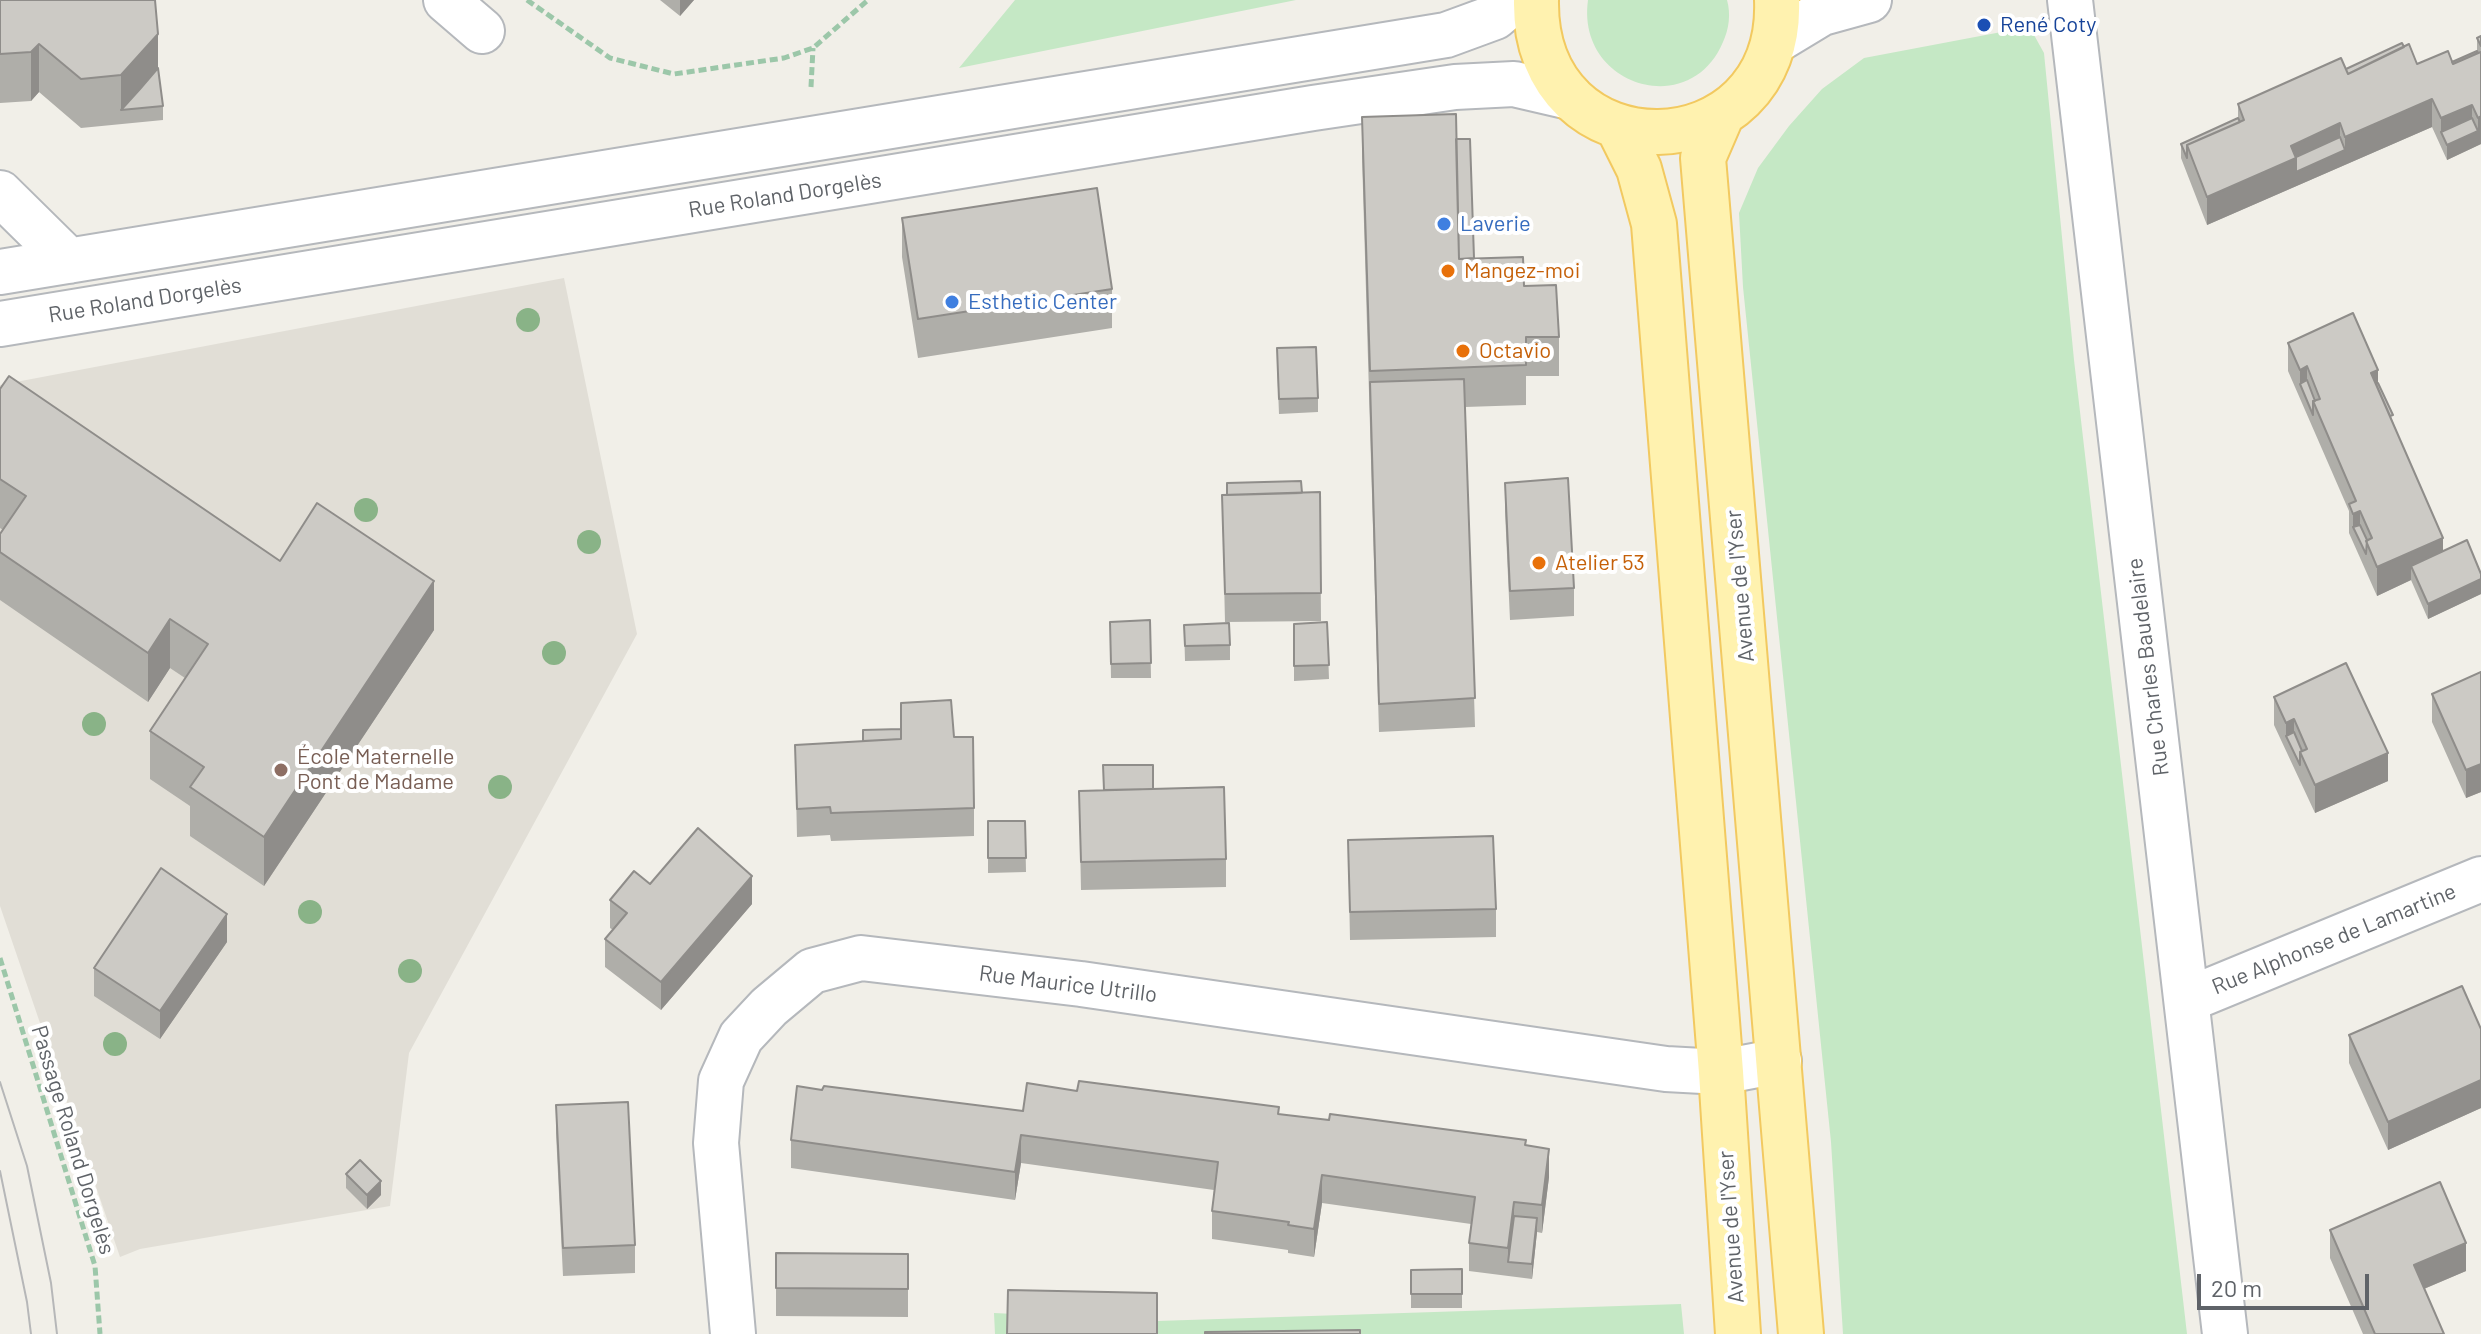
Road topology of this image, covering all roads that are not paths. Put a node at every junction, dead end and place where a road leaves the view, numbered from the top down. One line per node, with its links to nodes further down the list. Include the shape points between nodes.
1 (446, 0): 7 (street)
2 (1515, 0): 12 (street, via 1495,17 1446,35)
3 (1536, 0): 8 (main road, via 1544,59)
4 (1869, 0): 6 (street)
5 (2070, 0): 16 (street, Rue Charles Baudelaire)
6 (1775, 21): 9 (main road, via 1766,63 1755,83)
7 (482, 31)
8 (1570, 97): 10 (main road); 14 (street, Rue Roland Dorgelès, via 1514,84 1455,87)
9 (1722, 114): 10 (main road, via 1690,129 1654,134); 17 (main road, Avenue de l'Yser, via 1703,158)
10 (1618, 127): 18 (main road, Avenue de l'Yser, via 1639,169 1654,224)
11 (0, 193): 12 (street)
12 (69, 261): 13 (street)
13 (0, 272)
14 (0, 324)
15 (2481, 879): 16 (street, Rue Alphonse de Lamartine)
16 (2187, 1000): 22 (street, Rue Charles Baudelaire)
17 (1779, 1061): 18 (street); 21 (main road, Avenue de l'Yser)
18 (1721, 1072): 19 (street, Rue Maurice Utrillo, via 1666,1069 1081,984 861,958 812,971 769,1007 741,1037 721,1081 716,1143); 20 (main road, Avenue de l'Yser)
19 (733, 1334)
20 (1738, 1334)
21 (1801, 1334)
22 (2225, 1334)

